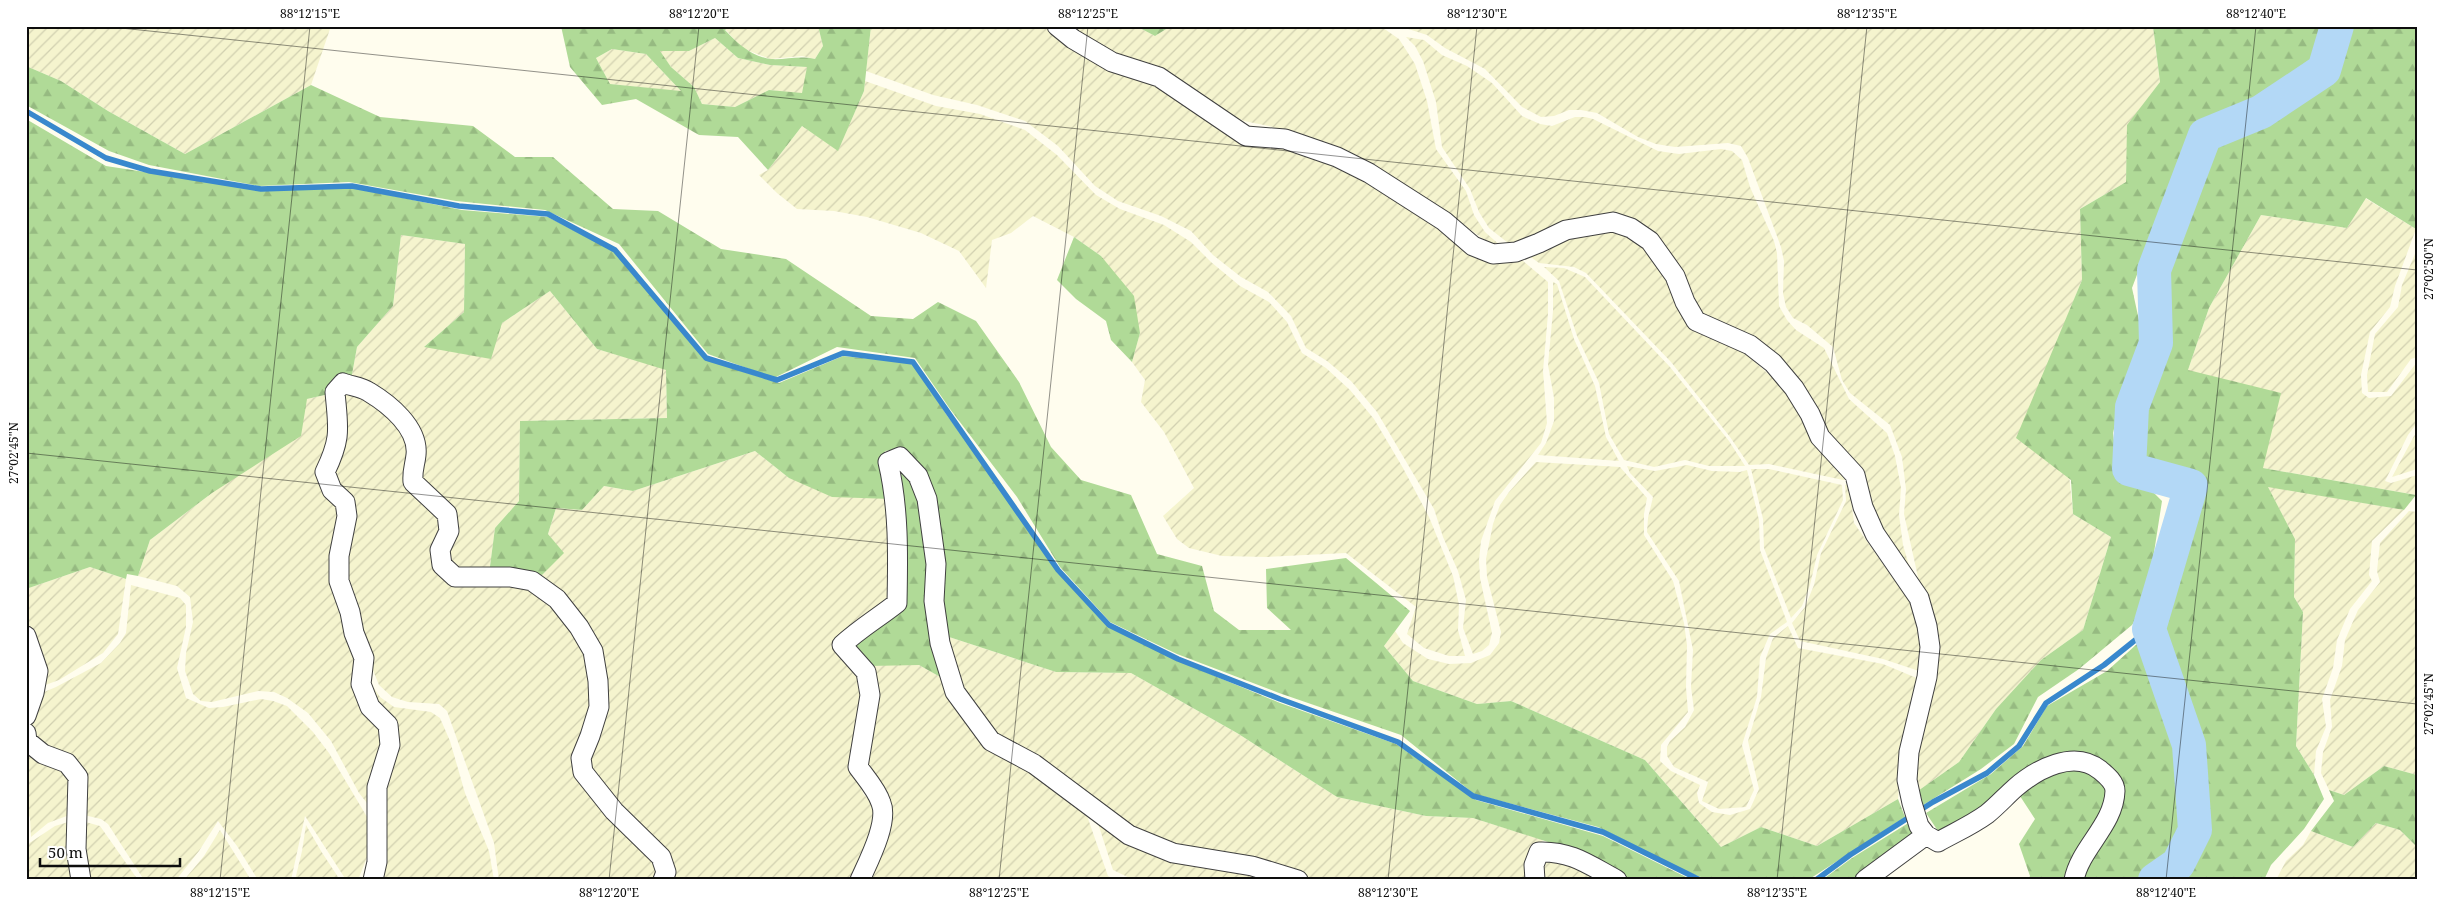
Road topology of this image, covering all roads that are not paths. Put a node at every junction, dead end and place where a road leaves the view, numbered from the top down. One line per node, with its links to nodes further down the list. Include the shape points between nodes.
1 (1057, 26): 5 (street, via 1073,40 1112,62 1159,77 1246,136 1285,139 1337,157 1369,173 1444,221 1473,246 1493,254 1516,252 1566,230 1613,222 1631,228 1650,241 1675,276 1696,321 1750,345 1773,363 1794,388 1820,437 1855,475 1875,534 1919,598 1930,647 1927,677 1909,752 1907,780)
2 (26, 636): 3 (street, via 38,671)
3 (26, 716)
4 (26, 734): 6 (street, via 27,741 42,754 67,764 78,777 76,849)
5 (1923, 830): 13 (street); 14 (street, via 1938,842 1987,814 2017,786 2044,769 2072,759 2096,766 2108,776 2115,789 2109,814)
6 (82, 880)
7 (374, 880): 8 (street, via 377,787 390,744 388,724 370,707 361,684 364,658 339,581 339,556 347,516 345,502 332,490 325,472 339,439 335,392 343,383 367,390 385,403 414,436 413,482 447,514 449,531 440,550 442,565 456,577 510,577 532,581 556,599 579,627 593,651 599,707 581,758 583,772 614,811 661,857 666,872)
8 (663, 880)
9 (860, 880): 10 (street, via 882,823 882,804 858,767 870,695 866,672 842,645 861,627 897,603 897,515 888,462 900,457 918,476 927,499 936,564 934,601 940,643 955,692 991,741 1034,764 1129,835 1173,853 1252,866)
10 (1298, 880)
11 (1535, 880): 12 (street, via 1534,865 1538,852 1557,851 1587,862)
12 (1617, 880)
13 (1865, 880)
14 (2074, 880)

